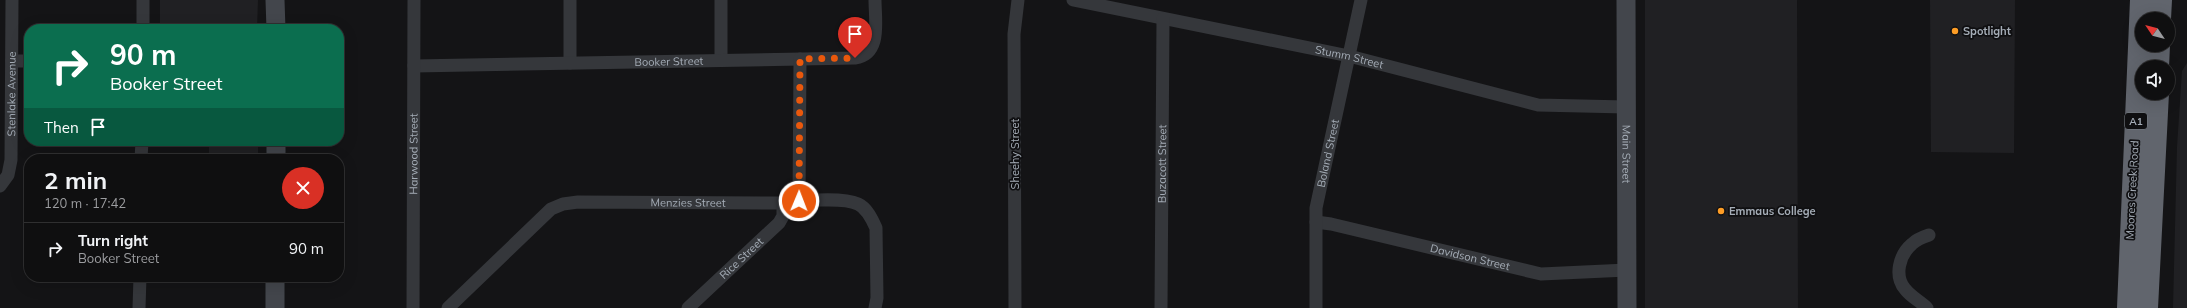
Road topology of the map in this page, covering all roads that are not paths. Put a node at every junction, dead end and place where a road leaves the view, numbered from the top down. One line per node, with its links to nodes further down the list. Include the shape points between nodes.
1 (12, 0): 22 (street, Stenlake Avenue)
2 (143, 0): 17 (street)
3 (276, 0): 18 (street)
4 (414, 0): 25 (street, Harwood Street)
5 (570, 0): 24 (street)
6 (721, 0): 21 (street)
7 (875, 0): 20 (street, Booker Street, via 875,40 870,52 864,57)
8 (1018, 0): 43 (street, Sheehy Street, via 1014,34)
9 (1073, 0): 16 (street, Stumm Street)
10 (1361, 0): 19 (street, Boland Street)
11 (1626, 0): 27 (street, Main Street)
12 (2128, 0): 33 (highway, A1, via 2126,69)
13 (2141, 0): 33 (highway, Moores Creek Road / A1)
14 (2161, 0): 15 (highway)
15 (2160, 12)
16 (1163, 19): 19 (street, Stumm Street); 44 (street, Buzacott Street)
17 (143, 24)
18 (276, 24)
19 (1349, 56): 27 (street, Stumm Street, via 1538,105); 31 (street, Boland Street, via 1316,208)
20 (800, 59): 21 (street, Booker Street); 29 (street)
21 (721, 60): 24 (street, Booker Street)
22 (12, 61): 23 (street); 28 (street, Stenlake Avenue, via 11,160 8,175)
23 (24, 61)
24 (570, 63): 25 (street, Booker Street)
25 (414, 66): 39 (street, Harwood Street)
26 (2158, 100): 49 (highway, Moores Creek Road / A1)
27 (1626, 107): 34 (street, Main Street)
28 (0, 186)
29 (799, 201): 30 (street, Menzies Street); 42 (street, Menzies Street, via 849,201 866,210 876,228)
30 (783, 202): 40 (street, Menzies Street, via 563,204 551,209); 41 (street, Rice Street, via 783,216 779,223)
31 (1316, 222): 34 (street, Davidson Street, via 1541,274); 45 (street, Boland Street)
32 (1928, 235): 47 (street, via 1912,243 1899,269 1899,279 1904,289)
33 (2130, 242): 48 (highway, Moores Creek Road / A1)
34 (1626, 270): 46 (street, Main Street)
35 (140, 282): 37 (street)
36 (275, 282): 38 (street)
37 (139, 308)
38 (275, 308)
39 (413, 308)
40 (448, 308)
41 (688, 308)
42 (875, 308)
43 (1015, 308)
44 (1161, 308)
45 (1316, 308)
46 (1627, 308)
47 (1927, 308)
48 (2128, 308)
49 (2147, 308)

